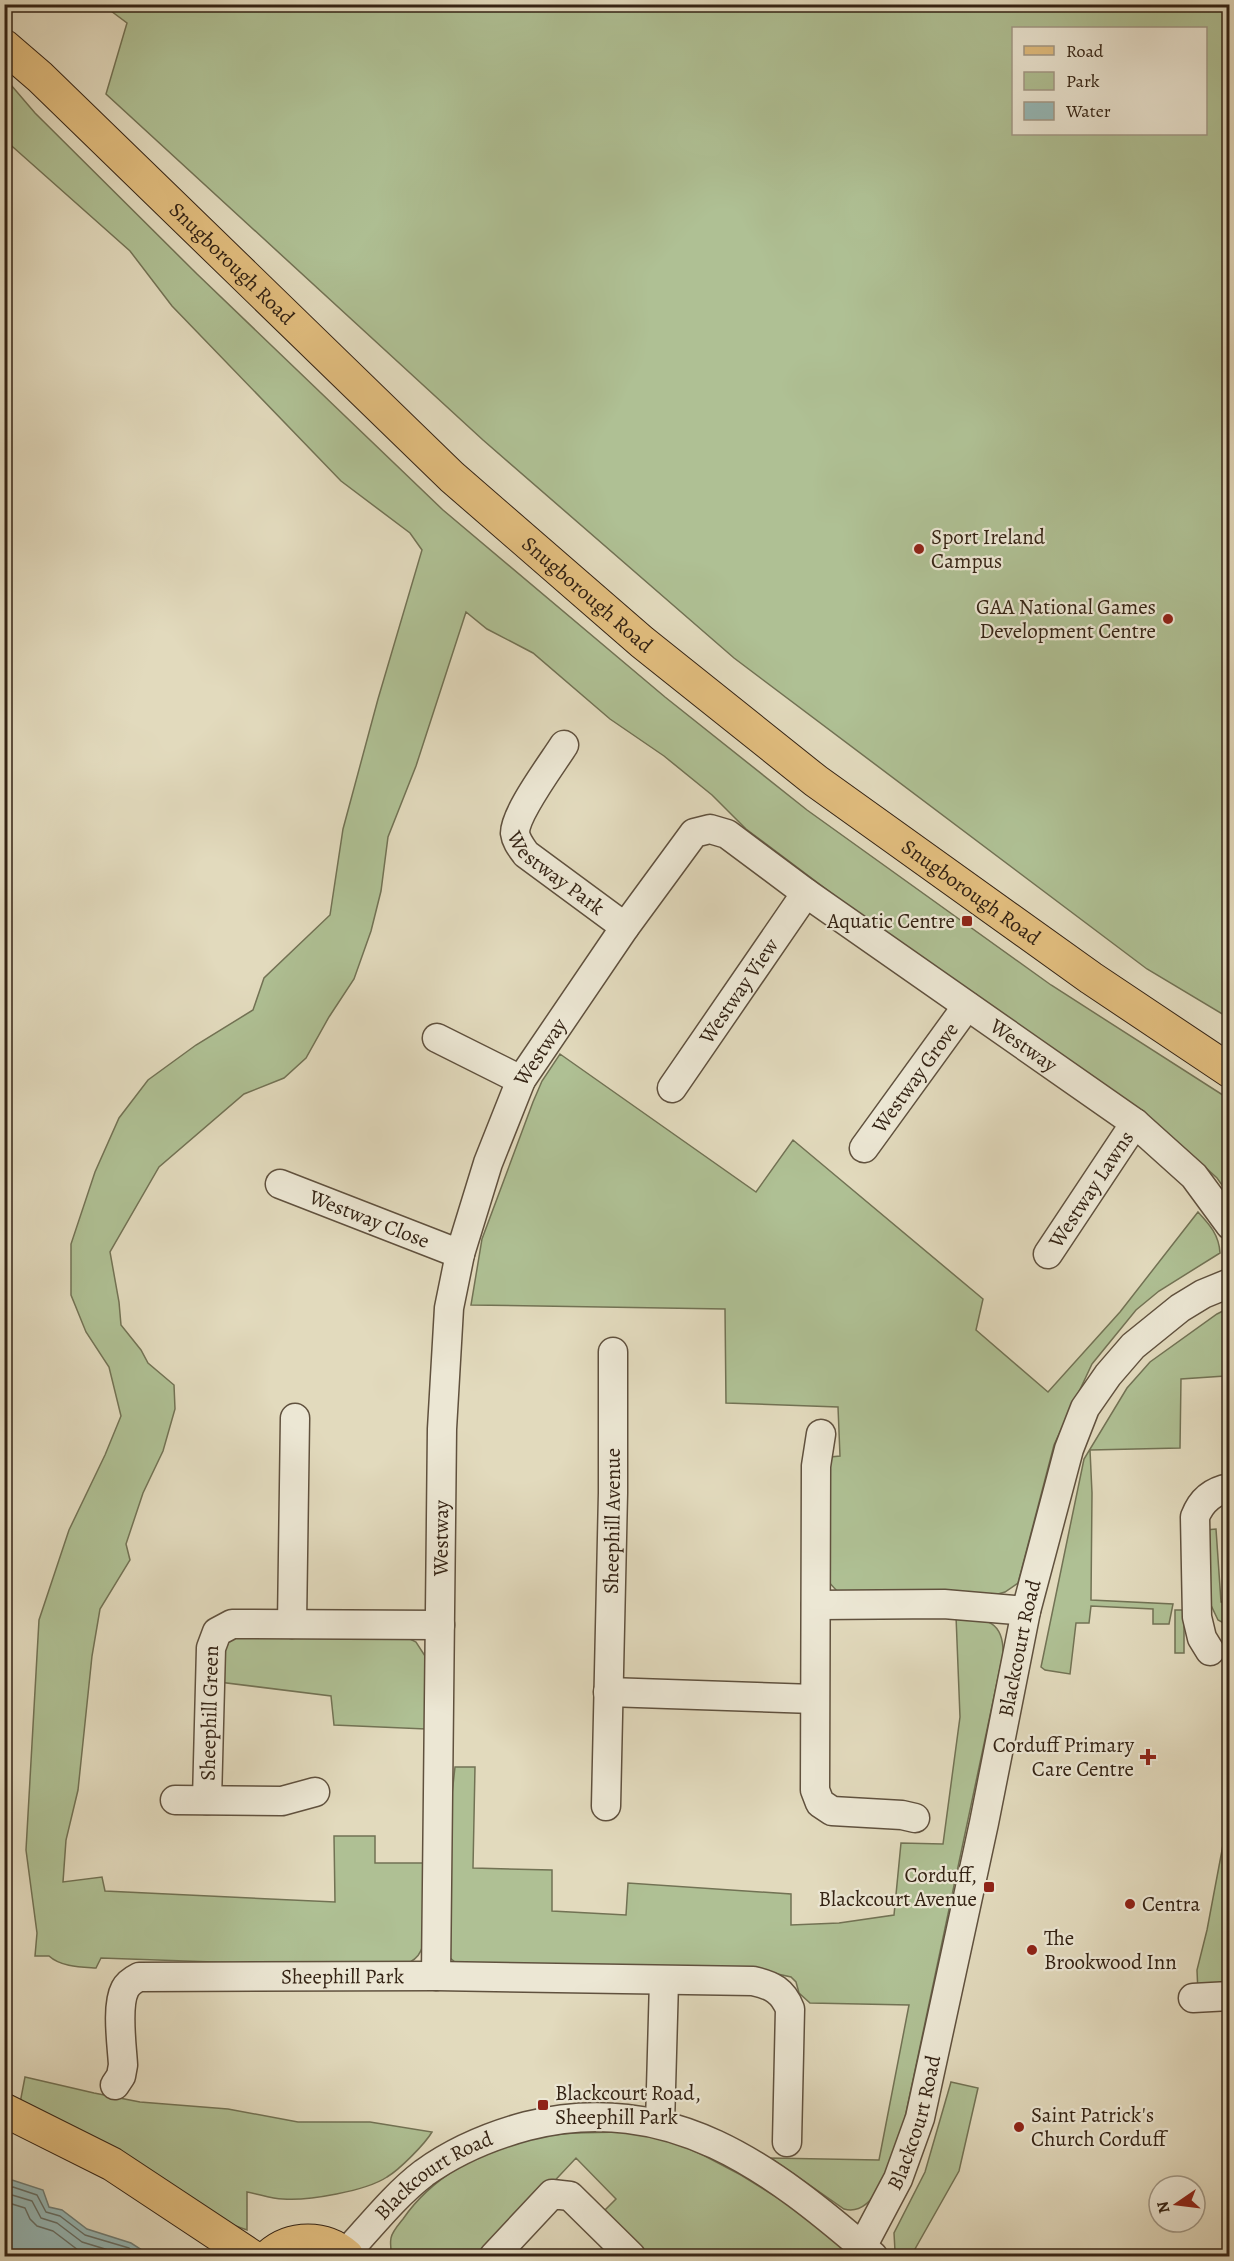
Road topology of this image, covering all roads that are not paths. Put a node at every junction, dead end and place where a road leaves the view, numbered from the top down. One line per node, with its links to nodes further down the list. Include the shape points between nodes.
1 (4, 46): 7 (main road, Snugborough Road, via 452,477 642,642 816,781 1072,965)
2 (564, 745): 4 (street, Westway Park, via 520,814 515,832 518,844)
3 (806, 893): 4 (street, Westway, via 727,834 710,829 694,833); 5 (street, Westway); 9 (street, Westway View)
4 (625, 927): 8 (street, Westway)
5 (967, 1006): 10 (street, Westway); 11 (street, Westway Grove)
6 (436, 1038): 8 (street)
7 (1230, 1071)
8 (521, 1080): 14 (street, Westway, via 488,1163)
9 (672, 1088)
10 (1135, 1122): 13 (street, Westway, via 1194,1176); 15 (street, Westway Lawns)
11 (864, 1148)
12 (280, 1184): 14 (street, Westway Close)
13 (1230, 1225)
14 (460, 1254): 24 (street, Westway, via 449,1308 442,1429)
15 (1048, 1254)
16 (1230, 1283): 22 (street, Blackcourt Road, via 1180,1308 1133,1346 1085,1408 1069,1449)
17 (613, 1352): 26 (street, Sheephill Avenue, via 614,1492)
18 (295, 1418): 23 (street)
19 (821, 1434): 21 (street, via 816,1466)
20 (1230, 1488): 25 (street, via 1208,1497 1195,1517 1197,1617)
21 (816, 1605): 22 (street, via 944,1604); 27 (street)
22 (1026, 1611): 41 (street, Blackcourt Road, via 920,2118)
23 (292, 1624): 24 (street, Sheephill Green); 30 (street, Sheephill Green, via 232,1624 217,1632 212,1648)
24 (440, 1625): 33 (street, Westway)
25 (1210, 1651)
26 (608, 1692): 27 (street); 31 (street, Sheephill Avenue)
27 (814, 1699): 32 (street, via 814,1784 820,1803 832,1811)
28 (315, 1792): 30 (street, Sheephill Green, via 282,1801)
29 (175, 1800): 30 (street, Sheephill Green)
30 (207, 1800)
31 (606, 1806)
32 (915, 1818)
33 (436, 1976): 34 (street, Sheephill Park); 37 (street, Sheephill Park, via 139,1977 124,1989 121,2002 123,2065)
34 (664, 1981): 39 (street); 40 (street, Sheephill Park, via 753,1981 770,1985 784,1996 790,2014)
35 (1230, 1996): 36 (street)
36 (1193, 1998)
37 (115, 2085)
38 (4, 2110): 43 (main road, via 112,2164)
39 (660, 2124): 41 (street, Blackcourt Road, via 698,2135 755,2165 789,2187); 42 (street, Blackcourt Road, via 621,2118 576,2118 542,2122 488,2137 423,2174)
40 (787, 2142)
41 (867, 2252)
42 (346, 2255): 44 (main road, via 331,2245 313,2241 293,2242)
43 (251, 2256)
44 (269, 2256)
45 (494, 2256): 46 (street, via 552,2194 570,2196)
46 (631, 2256)

